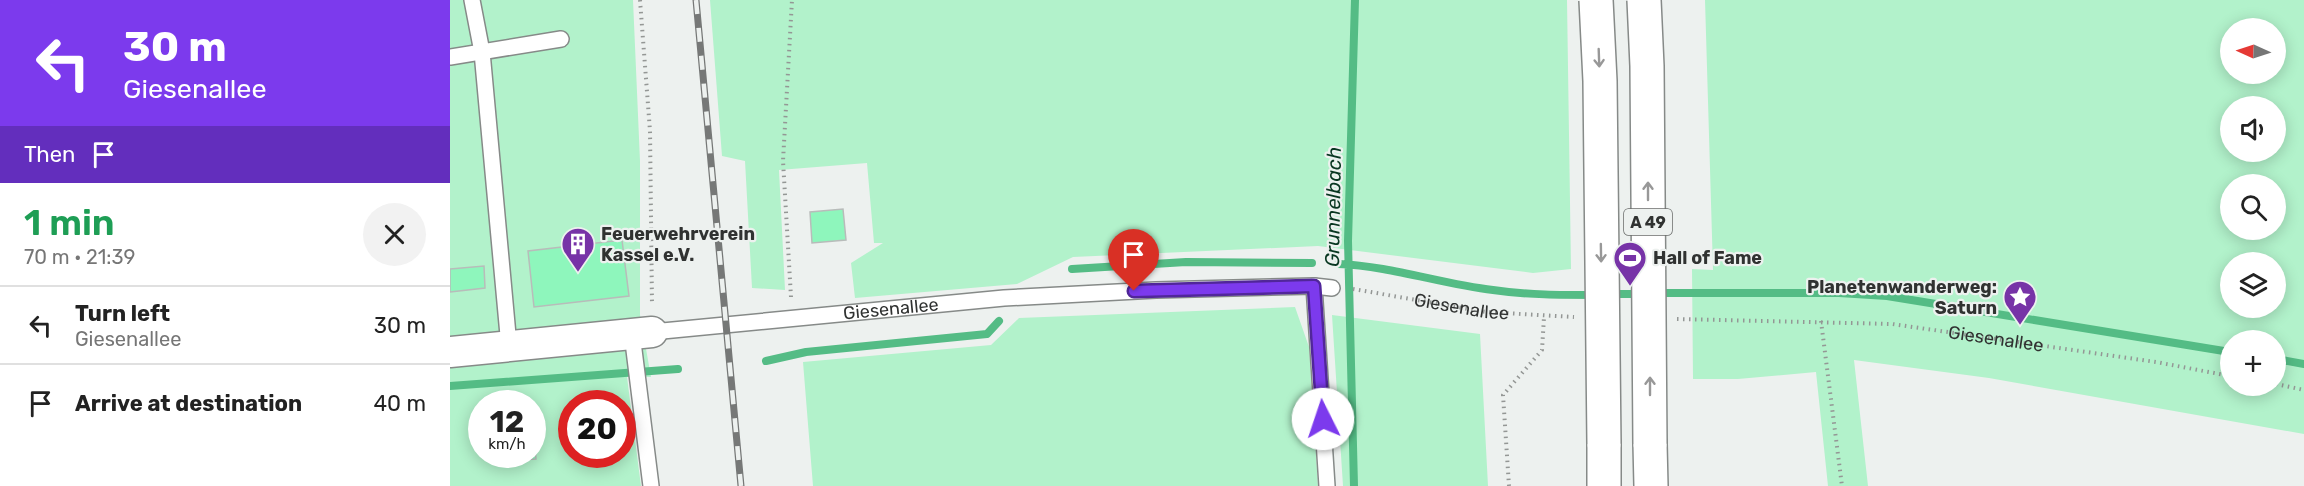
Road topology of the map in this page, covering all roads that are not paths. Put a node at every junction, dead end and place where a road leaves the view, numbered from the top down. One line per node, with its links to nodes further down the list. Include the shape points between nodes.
1 (472, 0): 5 (lane)
2 (1596, 0): 14 (highway, A 49, one-way to 14, bridge)
3 (1644, 0): 15 (highway, A 49, one-way to 3, bridge)
4 (561, 39): 5 (lane)
5 (482, 52): 6 (lane); 10 (lane)
6 (450, 57)
7 (1314, 286): 8 (lane, Giesenallee); 9 (lane, Giesenallee, via 1004,298 792,319); 13 (lane)
8 (1332, 288)
9 (640, 341): 10 (street, Giesenallee); 12 (lane, via 638,381)
10 (509, 346): 11 (street, Giesenallee)
11 (450, 352)
12 (651, 486)
13 (1327, 486)
14 (1604, 486)
15 (1651, 486)

